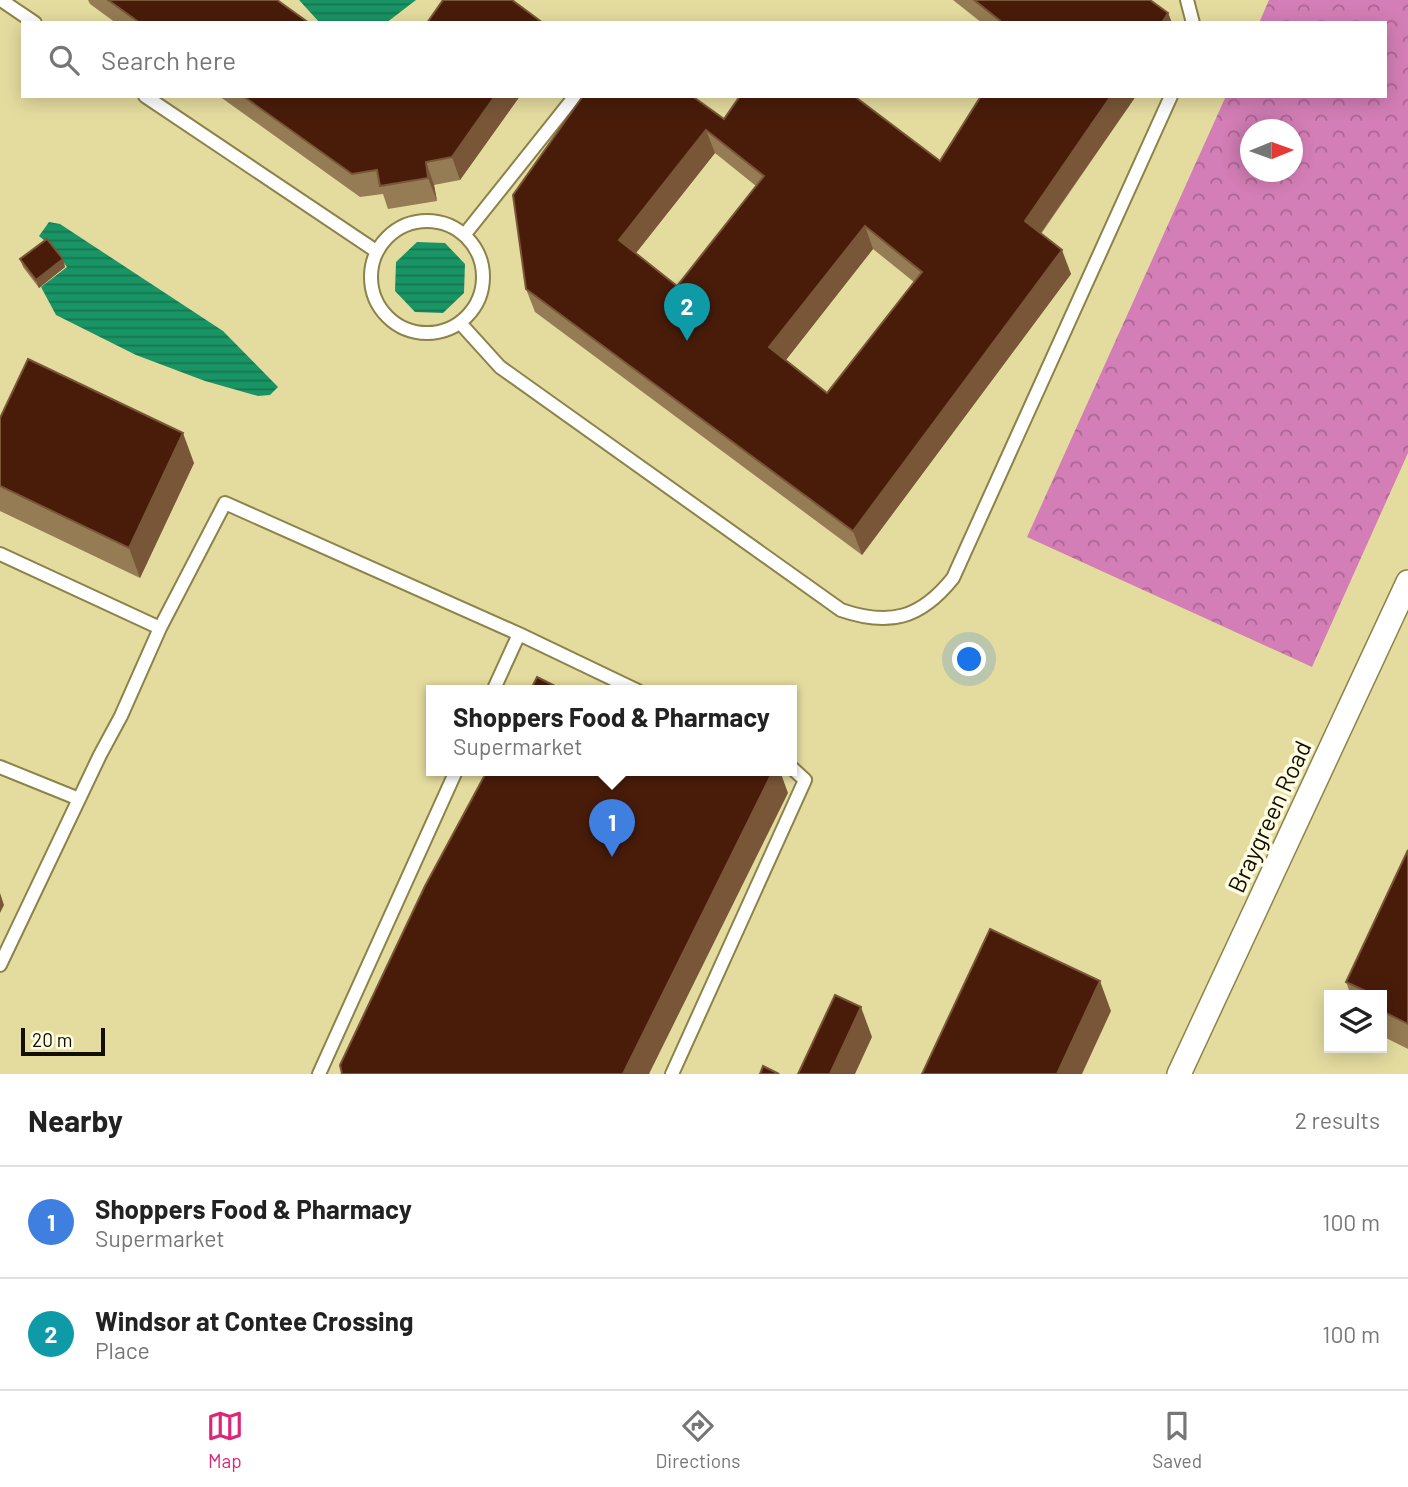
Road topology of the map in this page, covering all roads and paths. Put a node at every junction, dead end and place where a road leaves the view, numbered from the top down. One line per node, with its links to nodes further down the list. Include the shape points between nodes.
1 (2, 0): 3 (lane)
2 (1187, 0): 4 (lane)
3 (33, 21)
4 (1192, 21)
5 (148, 98): 9 (lane)
6 (573, 98): 8 (lane)
7 (1170, 98): 10 (lane, via 953,578 940,594 906,617 861,617 841,610 500,367)
8 (465, 234): 9 (lane, via 433,220 400,227); 10 (lane, via 483,263 481,297)
9 (376, 251): 10 (lane, via 370,281 380,309 403,329 432,335)
10 (461, 324)
11 (0, 554): 13 (lane)
12 (1408, 582): 24 (street, Braygreen Road)
13 (160, 628): 14 (lane, via 225,503); 20 (lane)
14 (519, 634): 15 (lane); 16 (lane)
15 (496, 685)
16 (625, 685)
17 (0, 767): 20 (lane)
18 (797, 773): 23 (lane, via 805,780)
19 (454, 776): 22 (lane)
20 (79, 799): 21 (lane)
21 (0, 965)
22 (319, 1074)
23 (672, 1074)
24 (1179, 1074)

